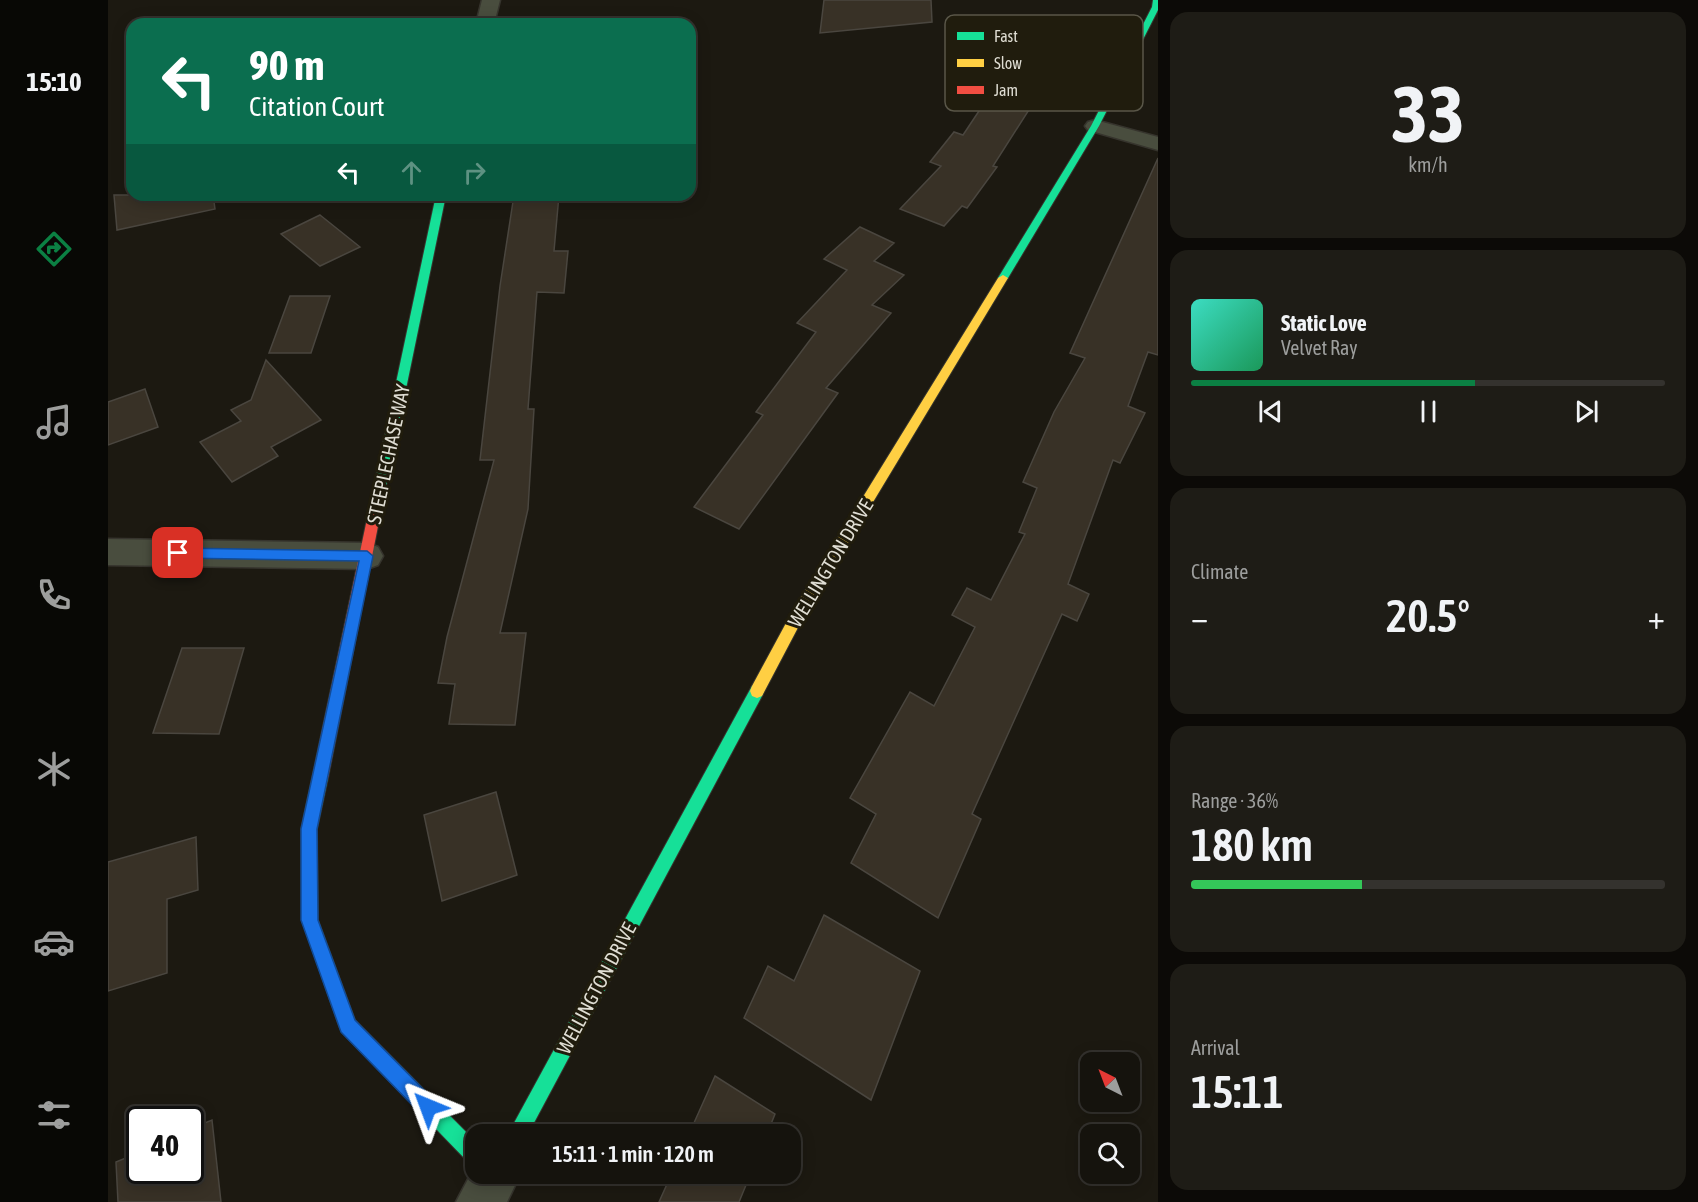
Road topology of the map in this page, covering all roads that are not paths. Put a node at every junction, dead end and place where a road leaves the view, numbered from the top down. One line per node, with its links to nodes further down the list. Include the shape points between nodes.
1 (491, 0): 3 (street)
2 (1157, 0): 4 (street, WELLINGTON DRIVE)
3 (486, 18)
4 (1143, 32)
5 (1103, 111): 6 (street, WELLINGTON DRIVE)
6 (1095, 126): 7 (street); 11 (street, WELLINGTON DRIVE, via 797,616)
7 (1158, 144)
8 (440, 201): 10 (street, STEEPLECHASE WAY)
9 (108, 552): 10 (street)
10 (367, 556): 12 (street, STEEPLECHASE WAY, via 309,829 310,920 348,1026)
11 (523, 1124)
12 (465, 1151)

